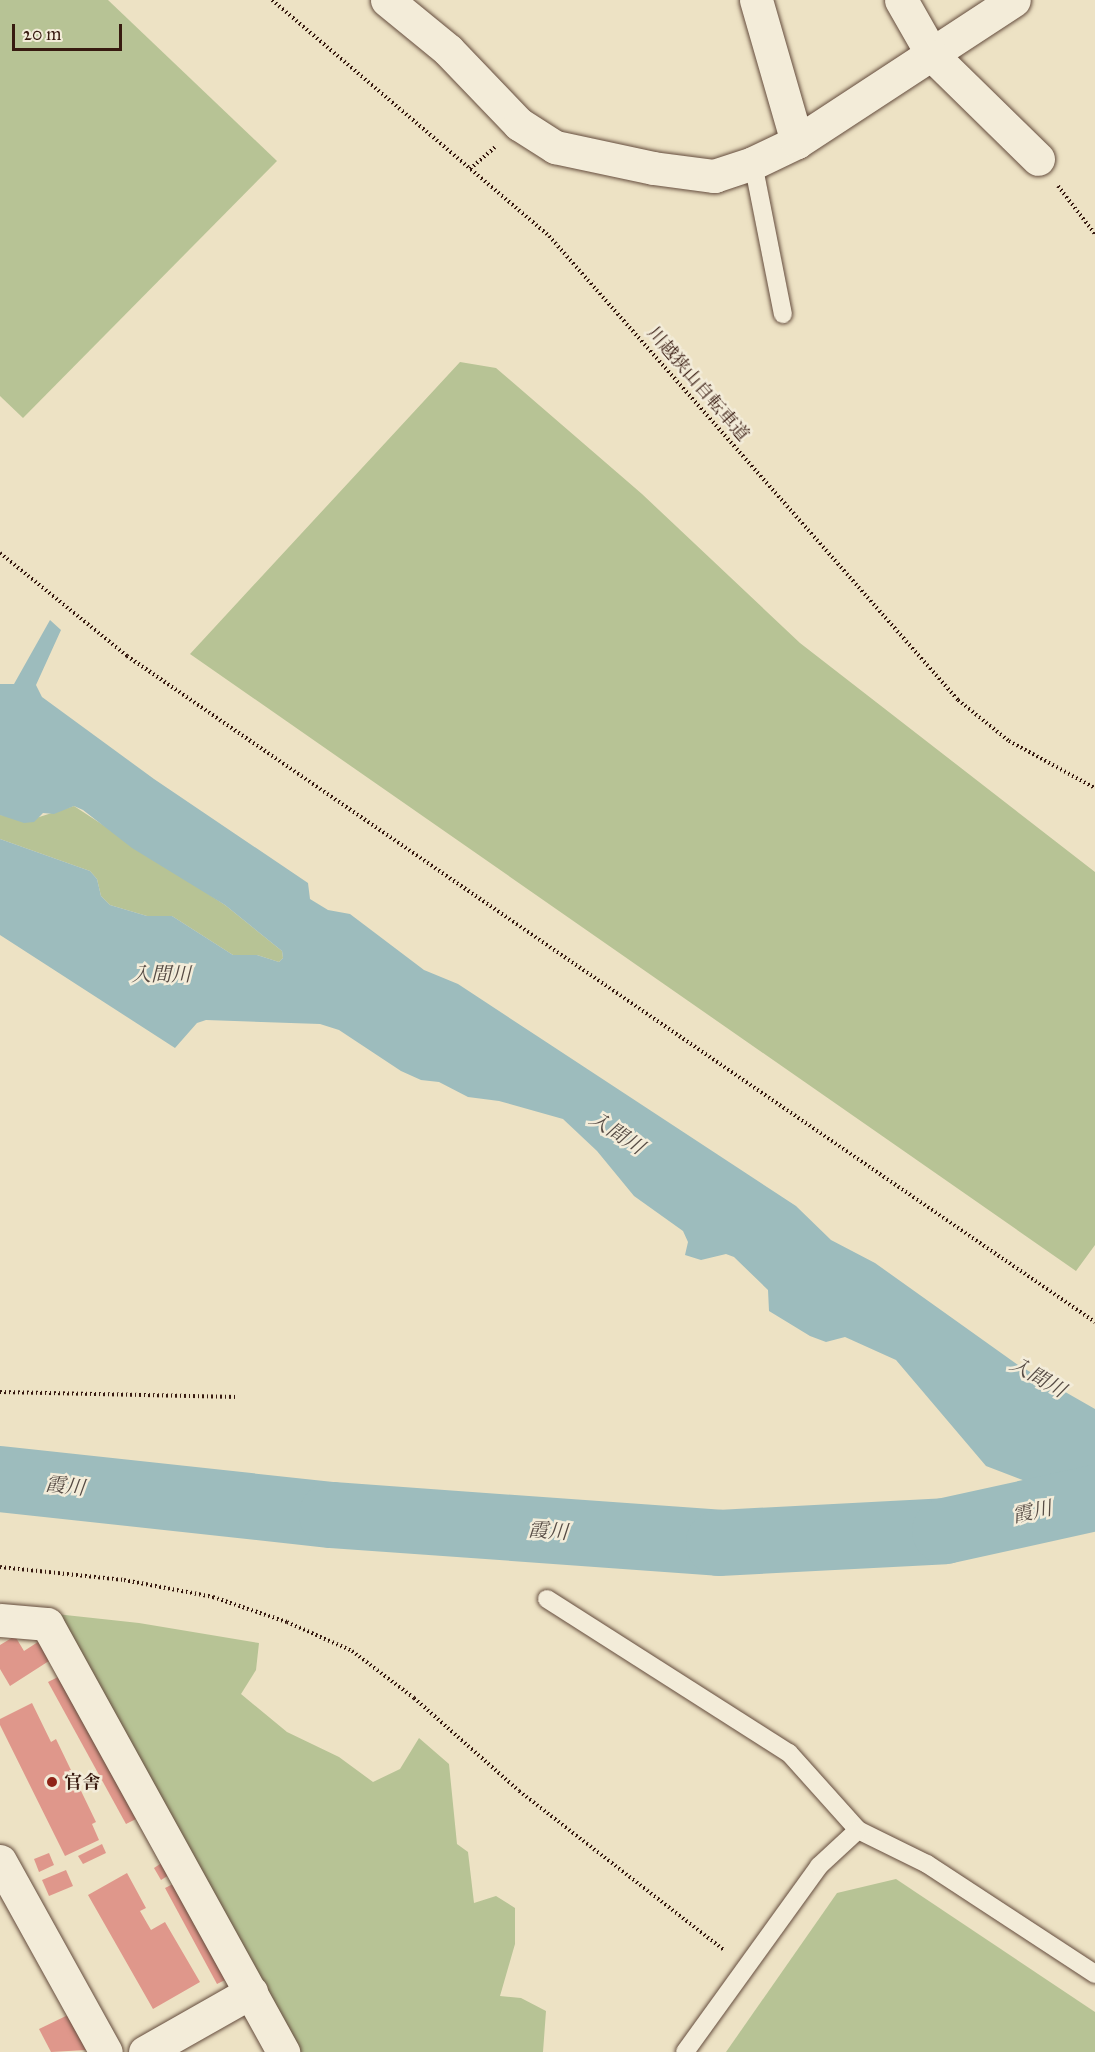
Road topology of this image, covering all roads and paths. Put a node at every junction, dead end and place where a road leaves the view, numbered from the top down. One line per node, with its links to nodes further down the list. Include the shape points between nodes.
1 (272, 0): 13 (path, 川越狭山自転車道, via 570,258 958,700 1009,741)
2 (387, 0): 9 (street, via 448,50 519,124 555,147 714,176)
3 (756, 0): 7 (street)
4 (902, 0): 6 (street)
5 (1014, 0): 6 (street)
6 (933, 56): 7 (street); 8 (street)
7 (797, 142): 9 (street)
8 (1038, 159): 10 (path)
9 (753, 163): 11 (lane)
10 (1095, 234)
11 (783, 315)
12 (0, 553): 14 (path, via 127,656)
13 (1095, 788)
14 (1095, 1322)
15 (0, 1392): 16 (path)
16 (238, 1396)
17 (0, 1566): 22 (path, via 124,1580 213,1598 287,1622 352,1651 414,1698 519,1791)
18 (547, 1599): 20 (lane, via 789,1753)
19 (0, 1620): 24 (street, via 47,1624)
20 (858, 1830): 22 (lane, via 819,1866); 23 (lane, via 927,1864)
21 (0, 1861): 25 (street)
22 (747, 1968): 28 (lane)
23 (1095, 1974)
24 (251, 1992): 26 (street); 27 (street)
25 (106, 2052)
26 (145, 2052)
27 (284, 2052)
28 (685, 2052)

